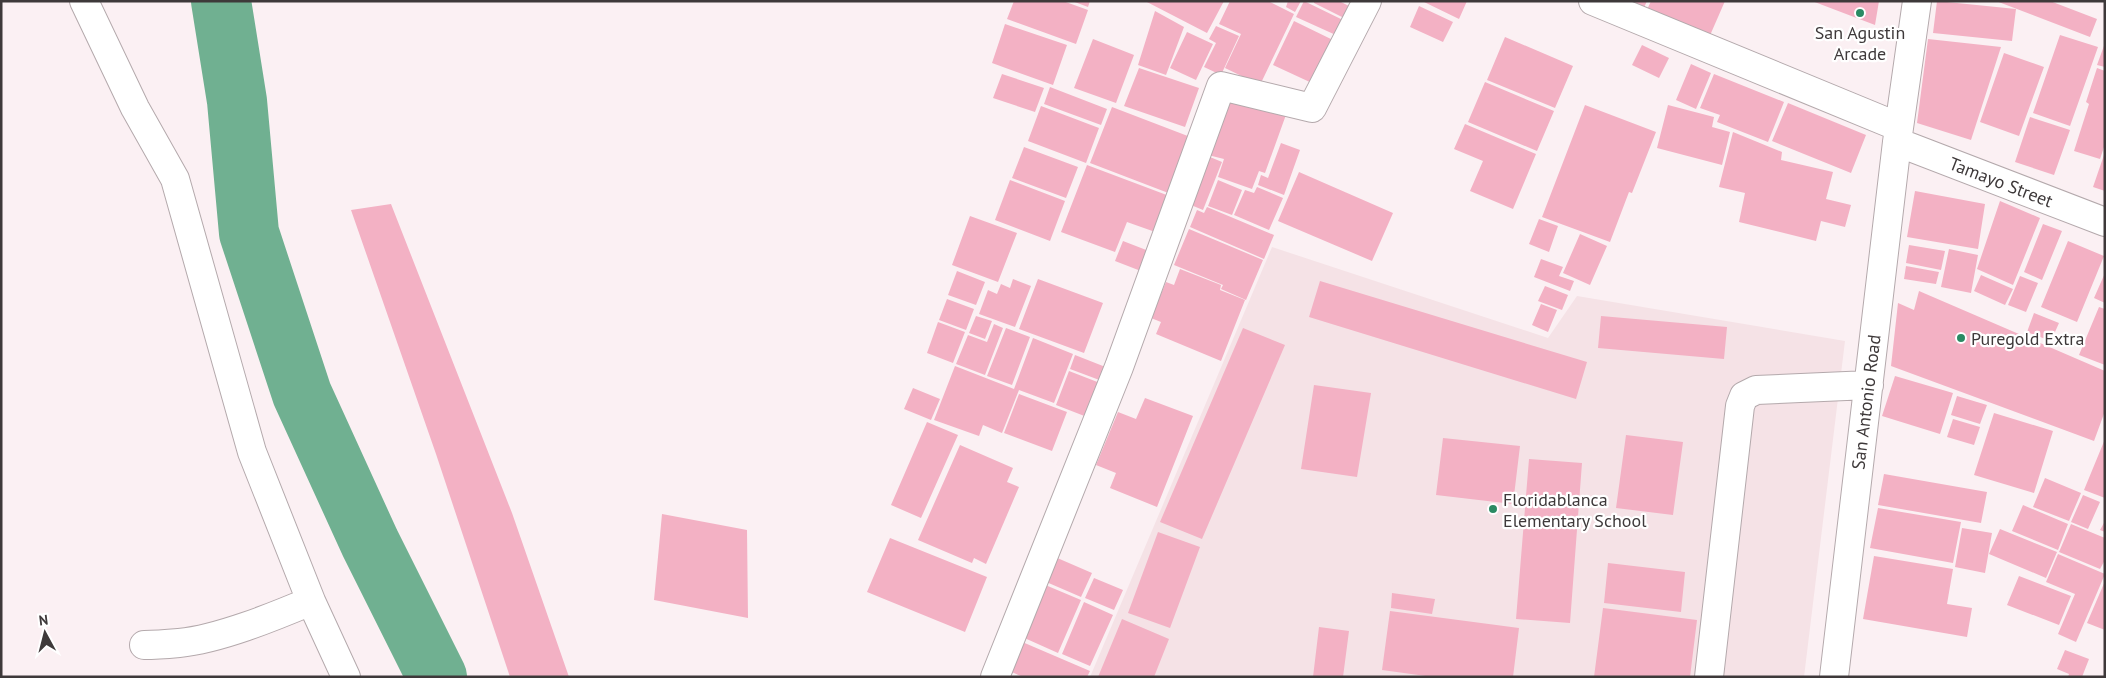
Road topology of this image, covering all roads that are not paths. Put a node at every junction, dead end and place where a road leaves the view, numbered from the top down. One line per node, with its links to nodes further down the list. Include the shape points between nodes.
1 (84, 1): 8 (street, via 135,108 175,179 252,452)
2 (1367, 1): 11 (street, via 1312,108 1222,86 1119,367)
3 (1593, 1): 5 (street, Tamayo Street)
4 (1917, 1): 5 (street, San Antonio Road)
5 (1898, 135): 6 (street, Tamayo Street); 7 (street, San Antonio Road)
6 (2105, 222)
7 (1868, 385): 12 (street, via 1756,390 1744,396 1740,406); 13 (street, San Antonio Road)
8 (311, 602): 9 (street, via 217,634 181,643); 10 (street)
9 (144, 645)
10 (346, 677)
11 (995, 677)
12 (1710, 677)
13 (1834, 677)

